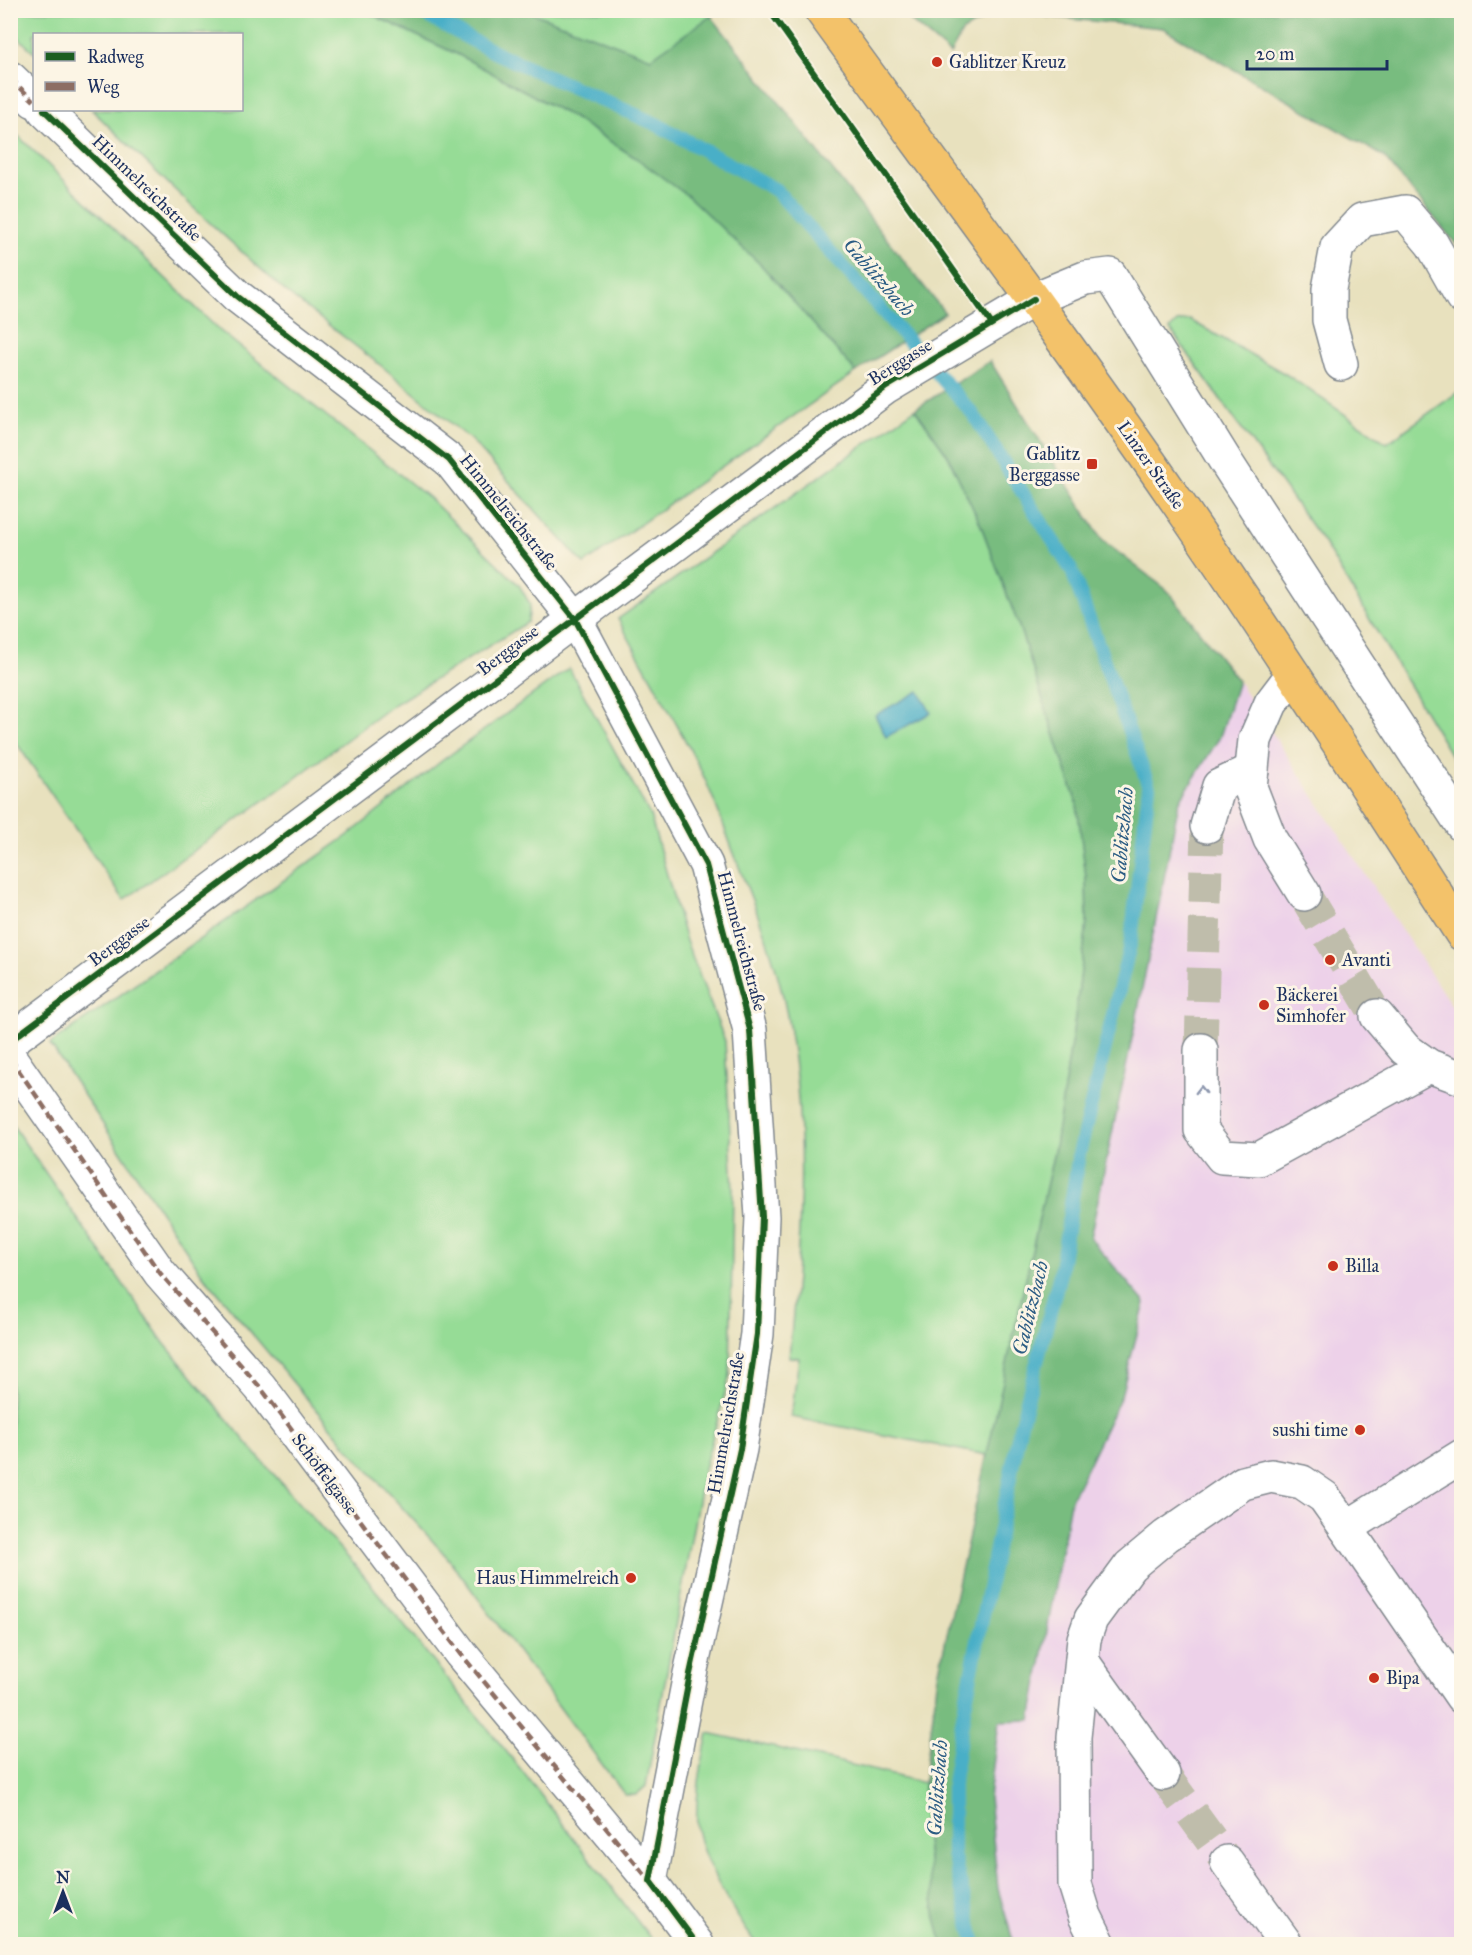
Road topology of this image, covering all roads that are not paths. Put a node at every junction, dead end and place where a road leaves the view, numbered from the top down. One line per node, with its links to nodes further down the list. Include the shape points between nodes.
1 (821, 10): 6 (main road, Linzer Straße)
2 (10, 78): 3 (street)
3 (33, 100)
4 (45, 111): 8 (street, Himmelreichstraße, via 237,296 449,460)
5 (1461, 297): 7 (street, via 1432,244 1405,212 1362,220 1337,247 1329,289 1329,320)
6 (1034, 299): 8 (street, Berggasse, via 885,388); 9 (main road, Linzer Straße); 11 (street, Berggasse, via 1085,278 1110,275)
7 (1341, 364)
8 (575, 619): 16 (street, Berggasse); 27 (street, Himmelreichstraße, via 706,865 750,1030 761,1193 757,1334 740,1449 690,1674)
9 (1293, 674): 10 (street, via 1271,703 1255,740); 14 (main road, Linzer Straße)
10 (1252, 770): 12 (street, via 1219,786); 13 (street, via 1250,787 1270,839)
11 (1461, 825)
12 (1207, 826)
13 (1304, 894)
14 (1461, 934)
15 (1377, 1016): 19 (street, via 1405,1049)
16 (10, 1041)
17 (1201, 1050): 19 (street, one-way to 17, via 1259,1159 1222,1157 1201,1130)
18 (10, 1058): 27 (street, Schöffelgasse, via 160,1273 260,1387 460,1654)
19 (1429, 1066): 20 (street)
20 (1461, 1078)
21 (1461, 1456): 22 (street)
22 (1346, 1528): 23 (street, via 1324,1497 1302,1482 1271,1476 1243,1483 1130,1566 1091,1619); 24 (street)
23 (1082, 1661): 25 (street); 29 (street, via 1074,1737 1075,1884)
24 (1461, 1696)
25 (1163, 1774)
26 (1227, 1862): 30 (street)
27 (650, 1881): 28 (street)
28 (697, 1944)
29 (1099, 1944)
30 (1286, 1944)

